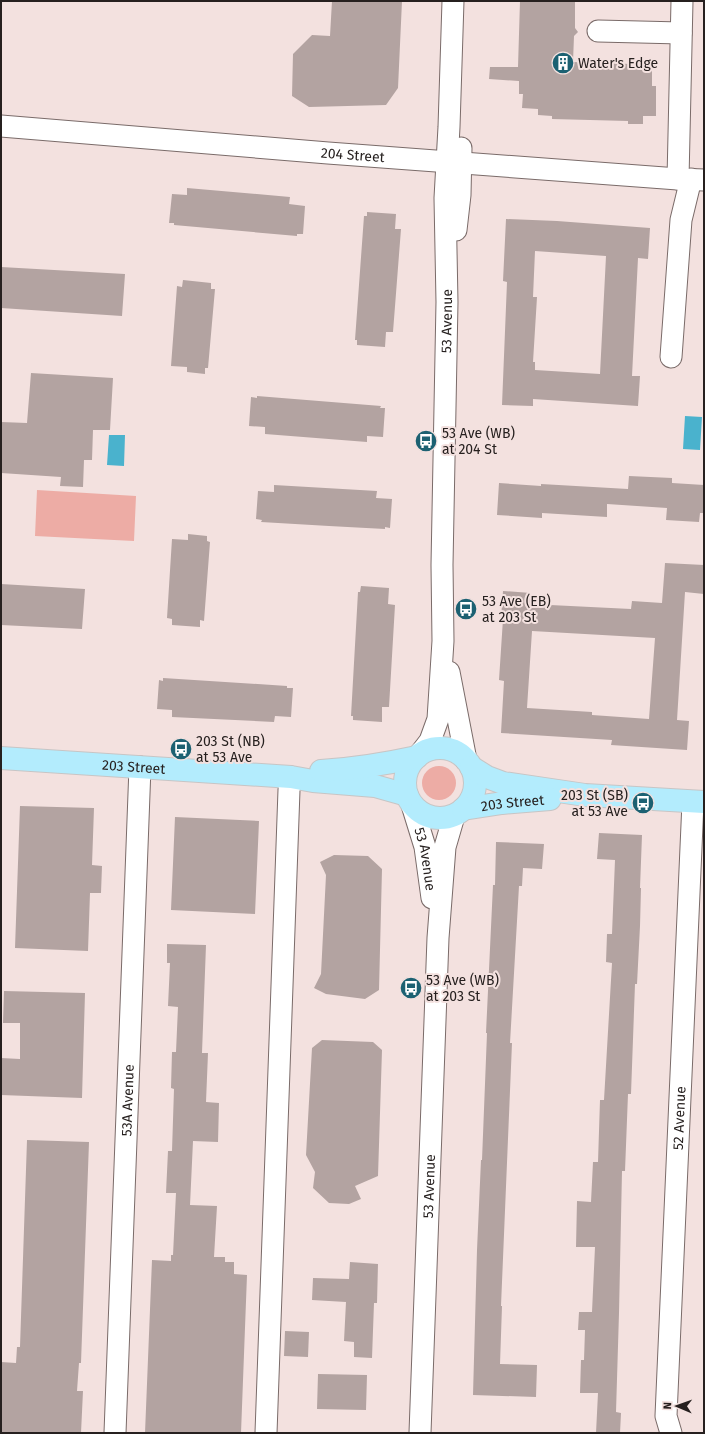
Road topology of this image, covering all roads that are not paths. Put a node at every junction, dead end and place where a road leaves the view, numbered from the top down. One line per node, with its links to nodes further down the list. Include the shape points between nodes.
1 (453, 1): 7 (street, 53 Avenue)
2 (466, 1): 7 (street, 53 Avenue)
3 (682, 1): 5 (street)
4 (598, 31): 5 (street)
5 (681, 33): 8 (street)
6 (1, 126): 7 (street, 204 Street)
7 (454, 162): 8 (street, 204 Street); 9 (street, 53 Avenue, via 445,198); 9 (street, 53 Avenue, via 460,195)
8 (691, 179): 10 (street, via 681,220)
9 (447, 302): 11 (street, 53 Avenue)
10 (671, 357)
11 (443, 641): 12 (street, 53 Avenue, via 438,719 430,741); 14 (street, 53 Avenue)
12 (419, 756): 14 (main road, via 431,749 443,748 454,751); 16 (main road, 203 Street, via 344,770 311,771); 18 (main road, via 406,772 404,784)
13 (1, 758): 15 (main road, 203 Street)
14 (468, 763): 17 (main road, 203 Street, via 487,777 503,783); 20 (main road, via 474,778 474,790 471,800)
15 (140, 767): 16 (main road, 203 Street); 22 (street, 53A Avenue)
16 (291, 777): 18 (main road, 203 Street, via 375,786); 23 (street)
17 (585, 795): 19 (main road, 203 Street); 20 (main road, 203 Street, via 502,802)
18 (409, 800): 20 (main road, via 421,813 431,818 442,818); 21 (street, 53 Avenue, via 425,847)
19 (698, 802): 25 (street, 52 Avenue, via 666,1416)
20 (458, 813): 21 (street, 53 Avenue, via 445,847)
21 (438, 938): 24 (street, 53 Avenue)
22 (114, 1433)
23 (266, 1433)
24 (420, 1433)
25 (671, 1433)

